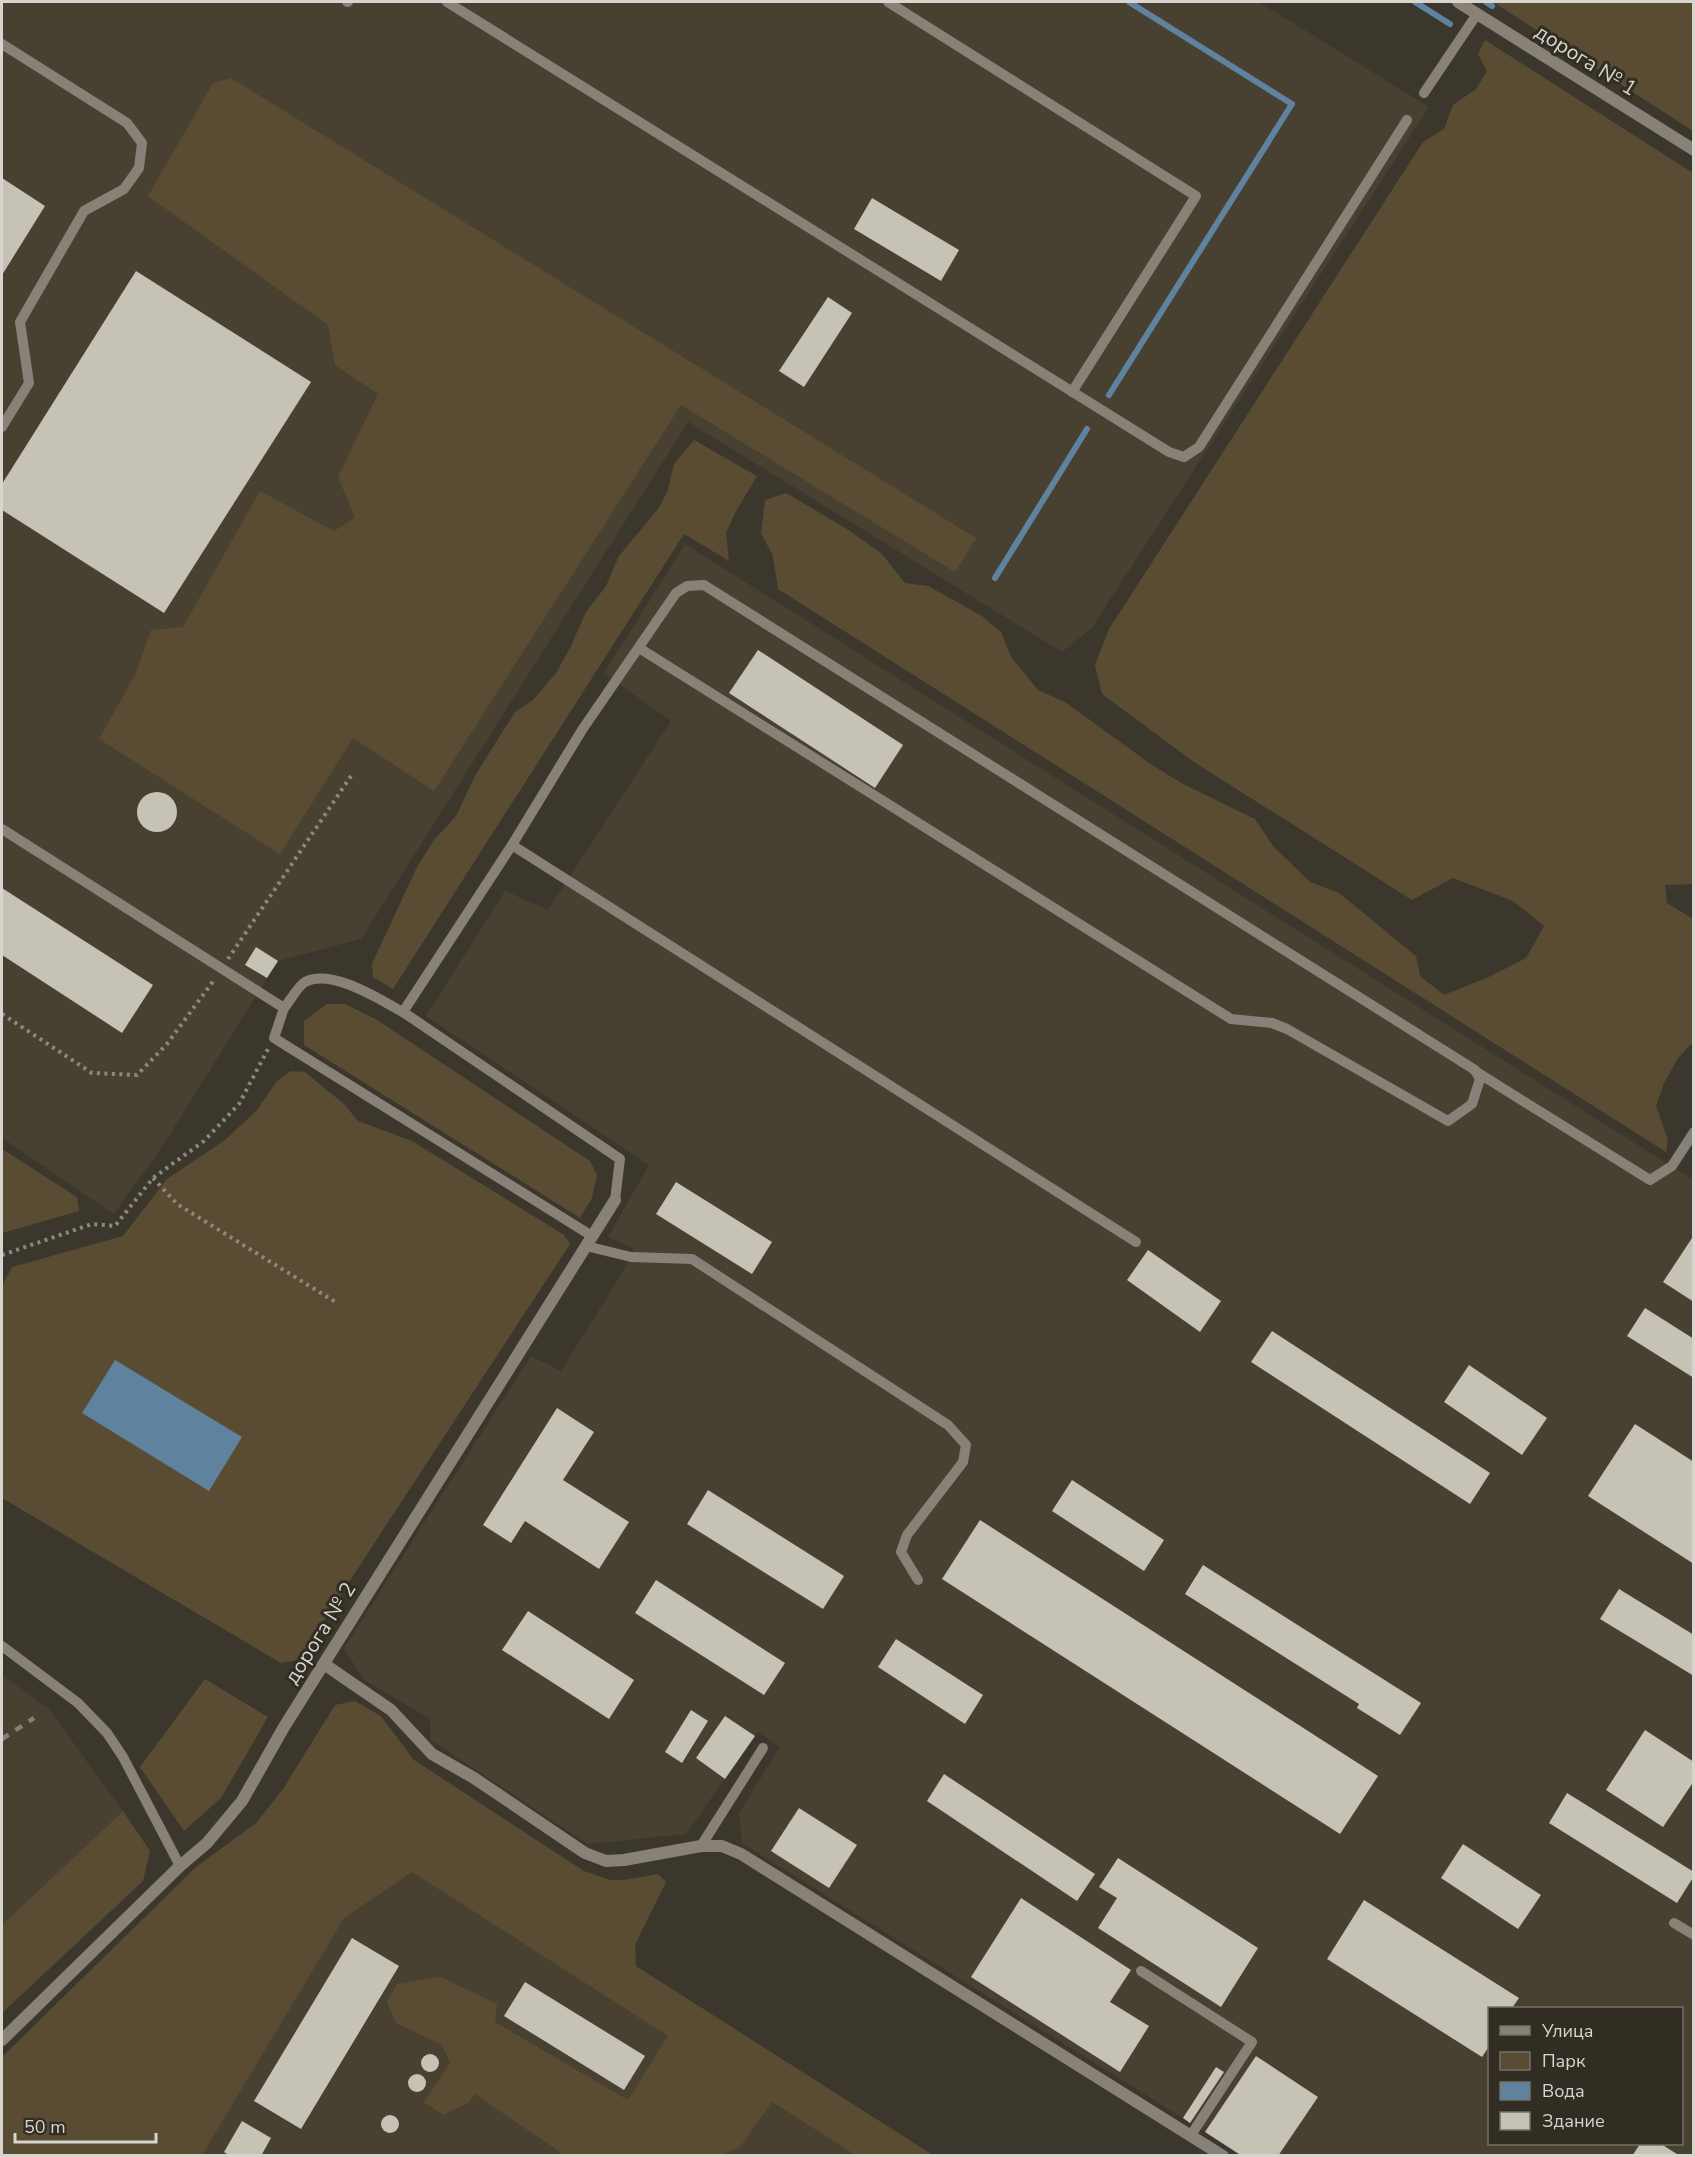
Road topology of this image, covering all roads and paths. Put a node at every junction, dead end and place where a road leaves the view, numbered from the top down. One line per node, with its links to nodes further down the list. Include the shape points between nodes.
1 (447, 2): 9 (lane)
2 (888, 2): 9 (lane, via 1196,196)
3 (1458, 2): 4 (street, дорога № 1)
4 (1477, 14): 6 (lane); 8 (street, дорога № 1)
5 (2, 44): 10 (lane, via 127,123 142,143 139,168 124,189 84,211 20,322 29,383)
6 (1424, 93)
7 (1407, 120): 9 (lane, via 1199,447 1184,457 1169,452)
8 (1694, 150)
9 (1072, 392)
10 (2, 427)
11 (639, 648): 13 (lane, via 582,730); 17 (lane, via 1231,1018 1287,1029 1448,1121 1472,1104 1480,1079); 17 (lane, via 676,593 687,586 704,585)
12 (2, 829): 14 (lane)
13 (512, 845): 15 (lane); 22 (lane)
14 (284, 1008): 15 (lane, via 304,982 321,979 344,983); 16 (lane)
15 (403, 1012): 20 (lane, via 620,1159)
16 (274, 1038): 19 (path, via 238,1104 204,1141); 21 (lane)
17 (1475, 1070): 18 (lane, via 1650,1180 1672,1166)
18 (1694, 1132)
19 (153, 1178): 23 (path, via 115,1226 92,1224); 24 (path, via 177,1204)
20 (615, 1200): 21 (street, дорога № 2)
21 (589, 1241): 25 (lane, via 631,1257 692,1258 948,1425 966,1445 963,1462 907,1535 902,1552); 27 (street, дорога № 2)
22 (1136, 1242)
23 (2, 1255)
24 (337, 1303)
25 (918, 1580)
26 (2, 1646): 30 (lane, via 78,1703 107,1733)
27 (324, 1664): 29 (street, via 391,1710 432,1754 585,1852 606,1861); 30 (street, дорога № 2, via 242,1801 207,1843)
28 (763, 1748): 29 (lane)
29 (701, 1846): 35 (street, via 722,1846 741,1854)
30 (180, 1866): 34 (street, дорога № 2)
31 (1674, 1923): 32 (lane)
32 (1694, 1935)
33 (1142, 1971): 35 (lane, via 1252,2042)
34 (2, 2040)
35 (1191, 2135): 36 (street)
36 (1223, 2156)

